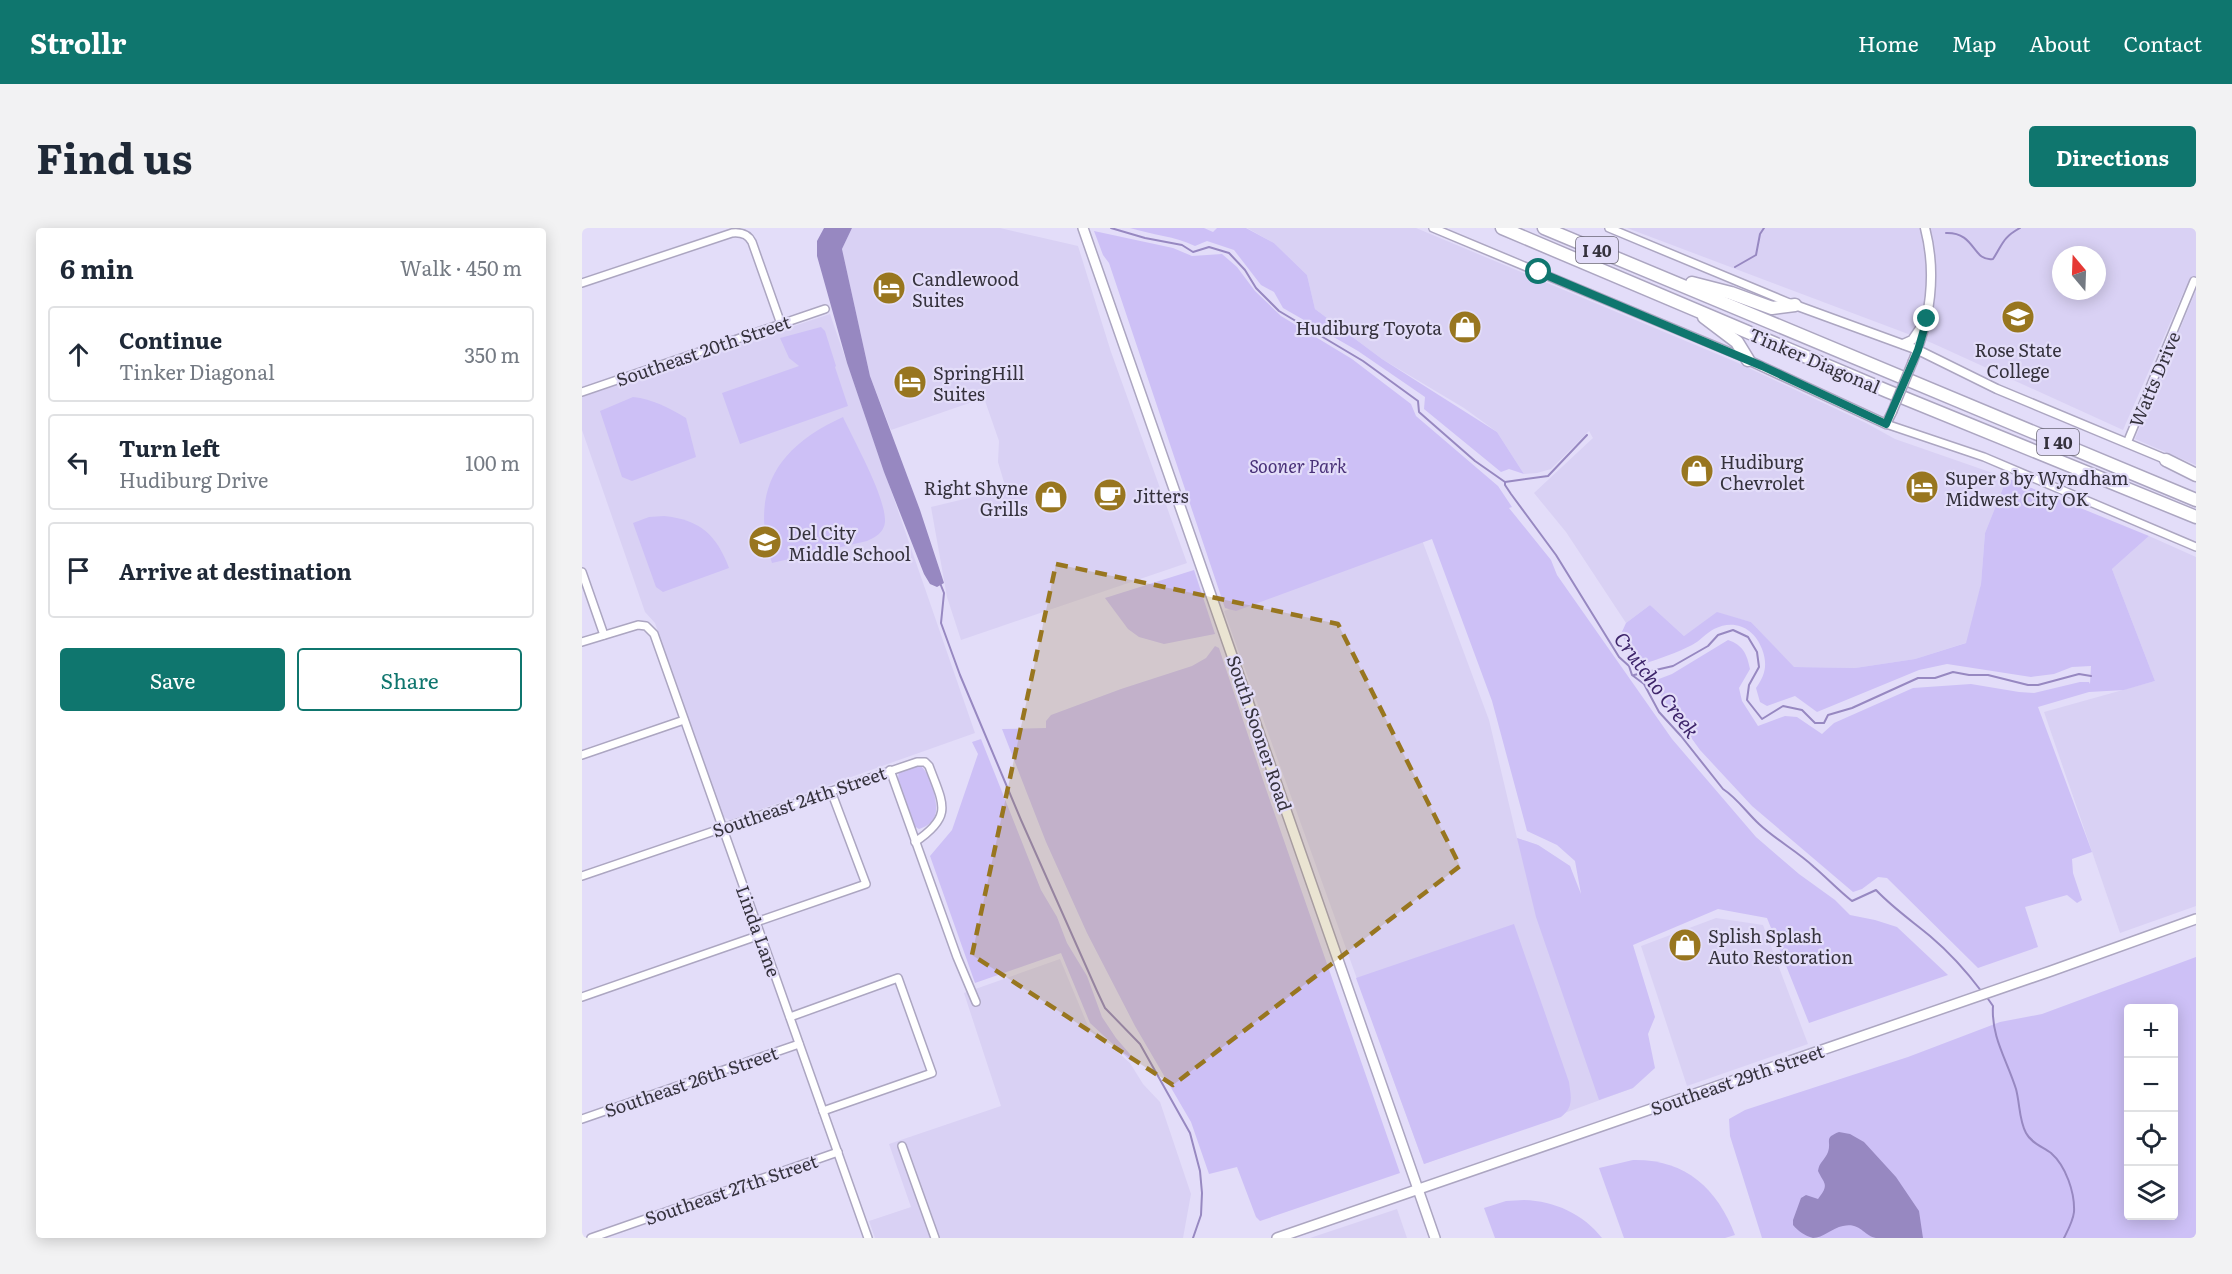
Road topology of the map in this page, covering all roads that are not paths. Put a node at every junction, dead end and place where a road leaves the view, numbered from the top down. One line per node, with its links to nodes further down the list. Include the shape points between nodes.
1 (1083, 228): 48 (main road, South Sooner Road)
2 (1434, 228): 17 (street, Tinker Diagonal)
3 (1502, 228): 11 (highway, Tinker Diagonal / I 40)
4 (1544, 228): 7 (highway, Tinker Diagonal / I 40)
5 (1609, 228): 10 (street)
6 (1925, 228): 13 (street, via 1932,270)
7 (1650, 272): 10 (highway, via 1772,308); 24 (highway, Tinker Diagonal / I 40)
8 (2194, 281): 20 (street, Watts Drive)
9 (582, 283): 14 (street, via 732,233 745,234 752,242)
10 (1795, 305): 15 (street)
11 (1689, 306): 17 (highway, via 1737,342); 25 (highway, Tinker Diagonal / I 40)
12 (825, 309): 14 (street, Southeast 20th Street)
13 (1927, 319): 15 (street); 16 (street)
14 (781, 324): 18 (street, Southeast 20th Street)
15 (1903, 344): 16 (street)
16 (1918, 350): 19 (street, bridge); 20 (street, via 1997,390)
17 (1748, 360): 19 (street, Tinker Diagonal)
18 (582, 392)
19 (1886, 424): 26 (street, Tinker Diagonal, via 1984,457)
20 (2127, 443): 21 (street)
21 (2166, 460): 22 (street); 23 (highway)
22 (2196, 470)
23 (2196, 475)
24 (2196, 500)
25 (2196, 517)
26 (2196, 546)
27 (582, 572): 28 (street)
28 (604, 635): 29 (street); 30 (street, Linda Lane, via 632,626 646,626 654,634)
29 (582, 642)
30 (684, 720): 31 (street); 34 (street, Linda Lane)
31 (582, 754)
32 (890, 770): 33 (street, Southeast 24th Street); 35 (street); 35 (street, Southeast 24th Street, via 925,762 943,802 938,823)
33 (831, 791): 34 (street, Southeast 24th Street); 38 (street, via 866,885)
34 (722, 827): 36 (street, Southeast 24th Street); 38 (street, Linda Lane)
35 (915, 842): 41 (street)
36 (582, 876)
37 (2196, 919): 48 (main road, Southeast 29th Street)
38 (756, 922): 39 (street, Linda Lane)
39 (760, 935): 40 (street); 42 (street, Linda Lane)
40 (582, 997)
41 (976, 1002)
42 (790, 1017): 43 (street, Linda Lane); 44 (street, via 898,978 932,1073)
43 (799, 1044): 44 (street, Linda Lane); 45 (street, Southeast 26th Street)
44 (823, 1111): 47 (street, Linda Lane)
45 (582, 1119)
46 (902, 1146): 51 (street)
47 (838, 1152): 49 (street, Southeast 27th Street); 50 (street, Linda Lane)
48 (1419, 1189): 52 (main road, Southeast 29th Street); 53 (main road, South Sooner Road)
49 (591, 1238)
50 (868, 1238)
51 (935, 1238)
52 (1277, 1238)
53 (1436, 1238)

